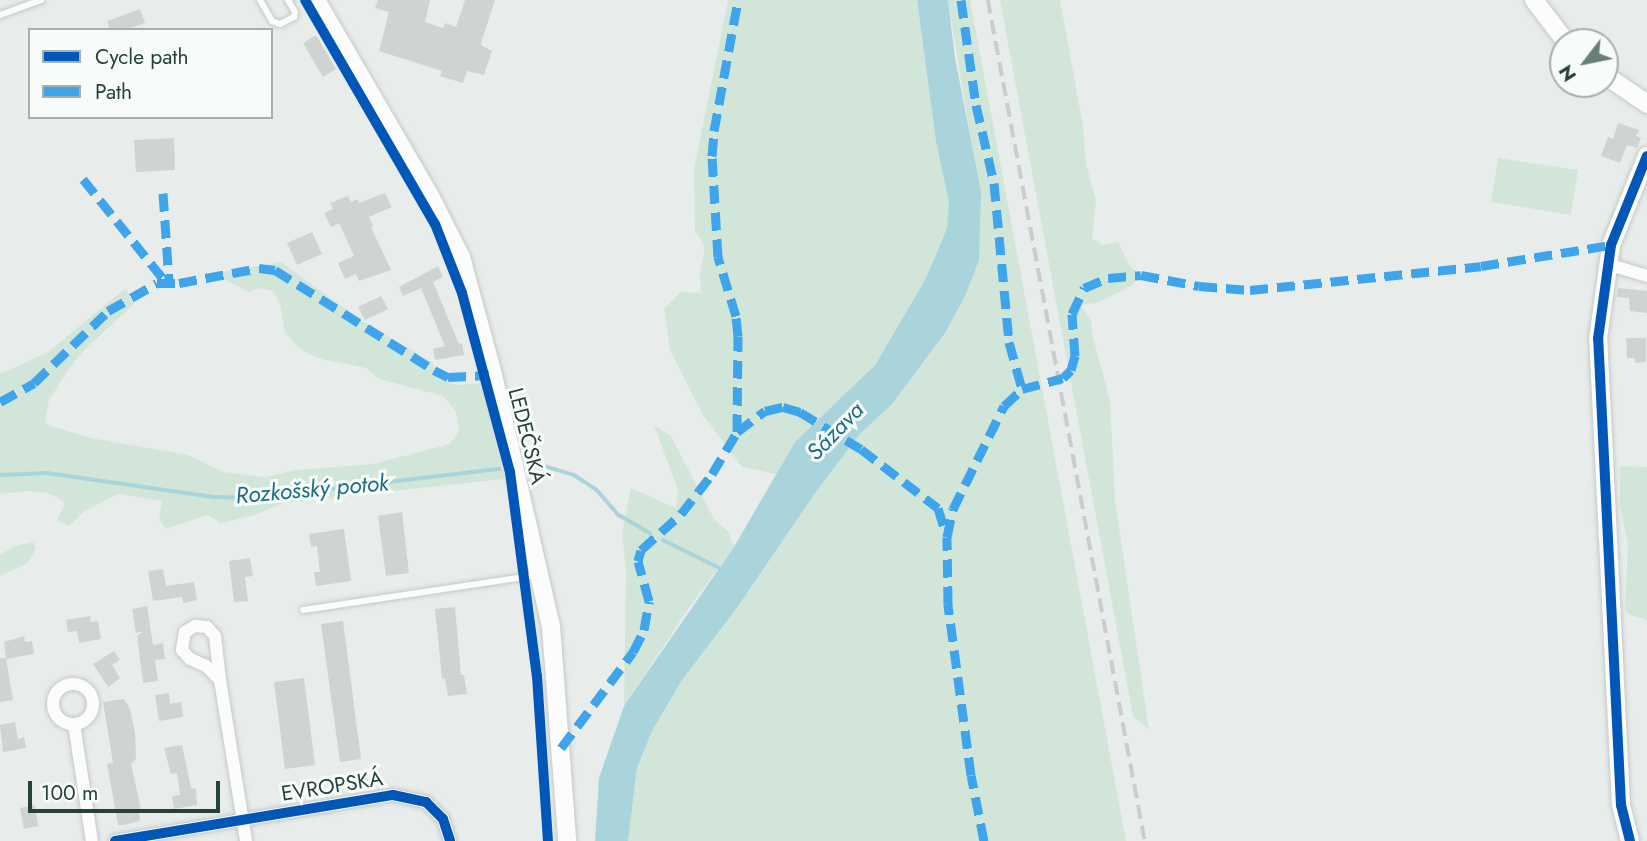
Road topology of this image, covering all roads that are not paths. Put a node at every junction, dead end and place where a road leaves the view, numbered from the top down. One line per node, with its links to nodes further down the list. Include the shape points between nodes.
1 (41, 0): 6 (lane)
2 (260, 0): 3 (lane, via 272,21 280,24 294,17)
3 (288, 0)
4 (316, 0): 13 (main road, LEDEČSKÁ, via 461,257)
5 (1534, 0): 7 (main road)
6 (0, 15)
7 (1555, 28)
8 (1619, 85): 9 (main road)
9 (1647, 104)
10 (1647, 156): 11 (main road, via 1611,244)
11 (1608, 264): 12 (street); 23 (main road, via 1598,339 1621,805)
12 (1647, 276)
13 (541, 575): 14 (lane); 22 (main road, LEDEČSKÁ, via 551,626)
14 (303, 610)
15 (220, 680): 17 (street)
16 (74, 724): 18 (street)
17 (242, 820): 19 (street, EVROPSKÁ); 20 (street); 21 (street, EVROPSKÁ, via 393,795 426,802 443,819)
18 (92, 841)
19 (115, 841)
20 (246, 841)
21 (450, 841)
22 (567, 841)
23 (1630, 841)

